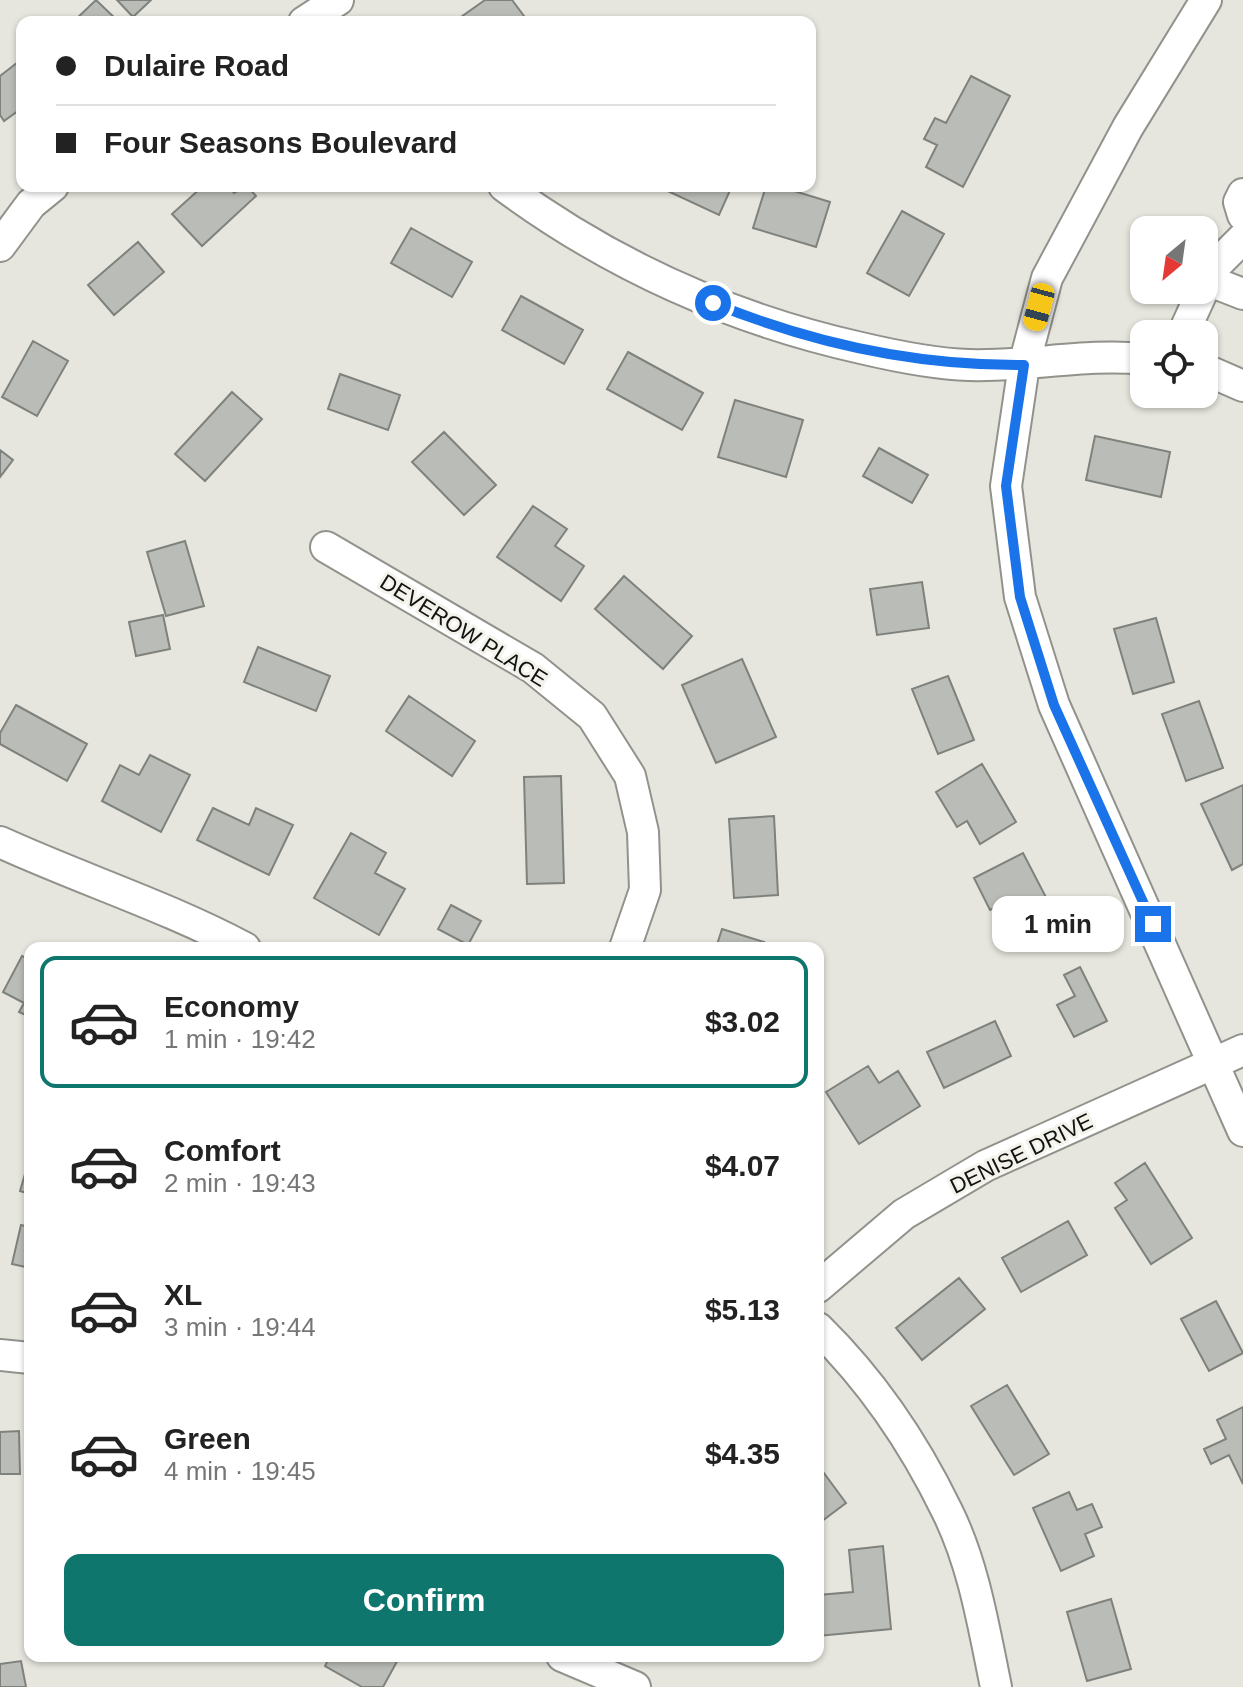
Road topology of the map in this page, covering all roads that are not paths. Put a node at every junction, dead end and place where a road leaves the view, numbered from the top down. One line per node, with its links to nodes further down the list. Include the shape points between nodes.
1 (1206, 0): 12 (street, via 1128,127 1047,278)
2 (46, 192): 7 (street)
3 (513, 192): 12 (street, via 585,240 739,314 891,355 965,365)
4 (1243, 194): 5 (street)
5 (1243, 215)
6 (1243, 238): 8 (street)
7 (0, 246)
8 (1218, 266)
9 (1218, 289): 10 (street)
10 (1243, 294)
11 (1130, 358): 12 (street)
12 (1024, 365): 20 (street, via 1006,486 1020,597 1054,705)
13 (1218, 375): 14 (street)
14 (1243, 386)
15 (326, 547): 18 (street, DEVEROW PLACE, via 533,668 592,716 630,776 643,832 645,890)
16 (0, 842): 17 (street, via 84,880 183,915)
17 (234, 942)
18 (627, 942)
19 (1243, 1050): 20 (street, DENISE DRIVE)
20 (1214, 1062): 21 (street); 22 (street, DENISE DRIVE, via 985,1166 904,1214)
21 (1243, 1131)
22 (824, 1282)
23 (824, 1335): 28 (street, via 896,1422 948,1513 980,1606)
24 (0, 1355): 25 (street)
25 (24, 1357)
26 (576, 1662): 27 (street)
27 (635, 1687)
28 (996, 1687)

